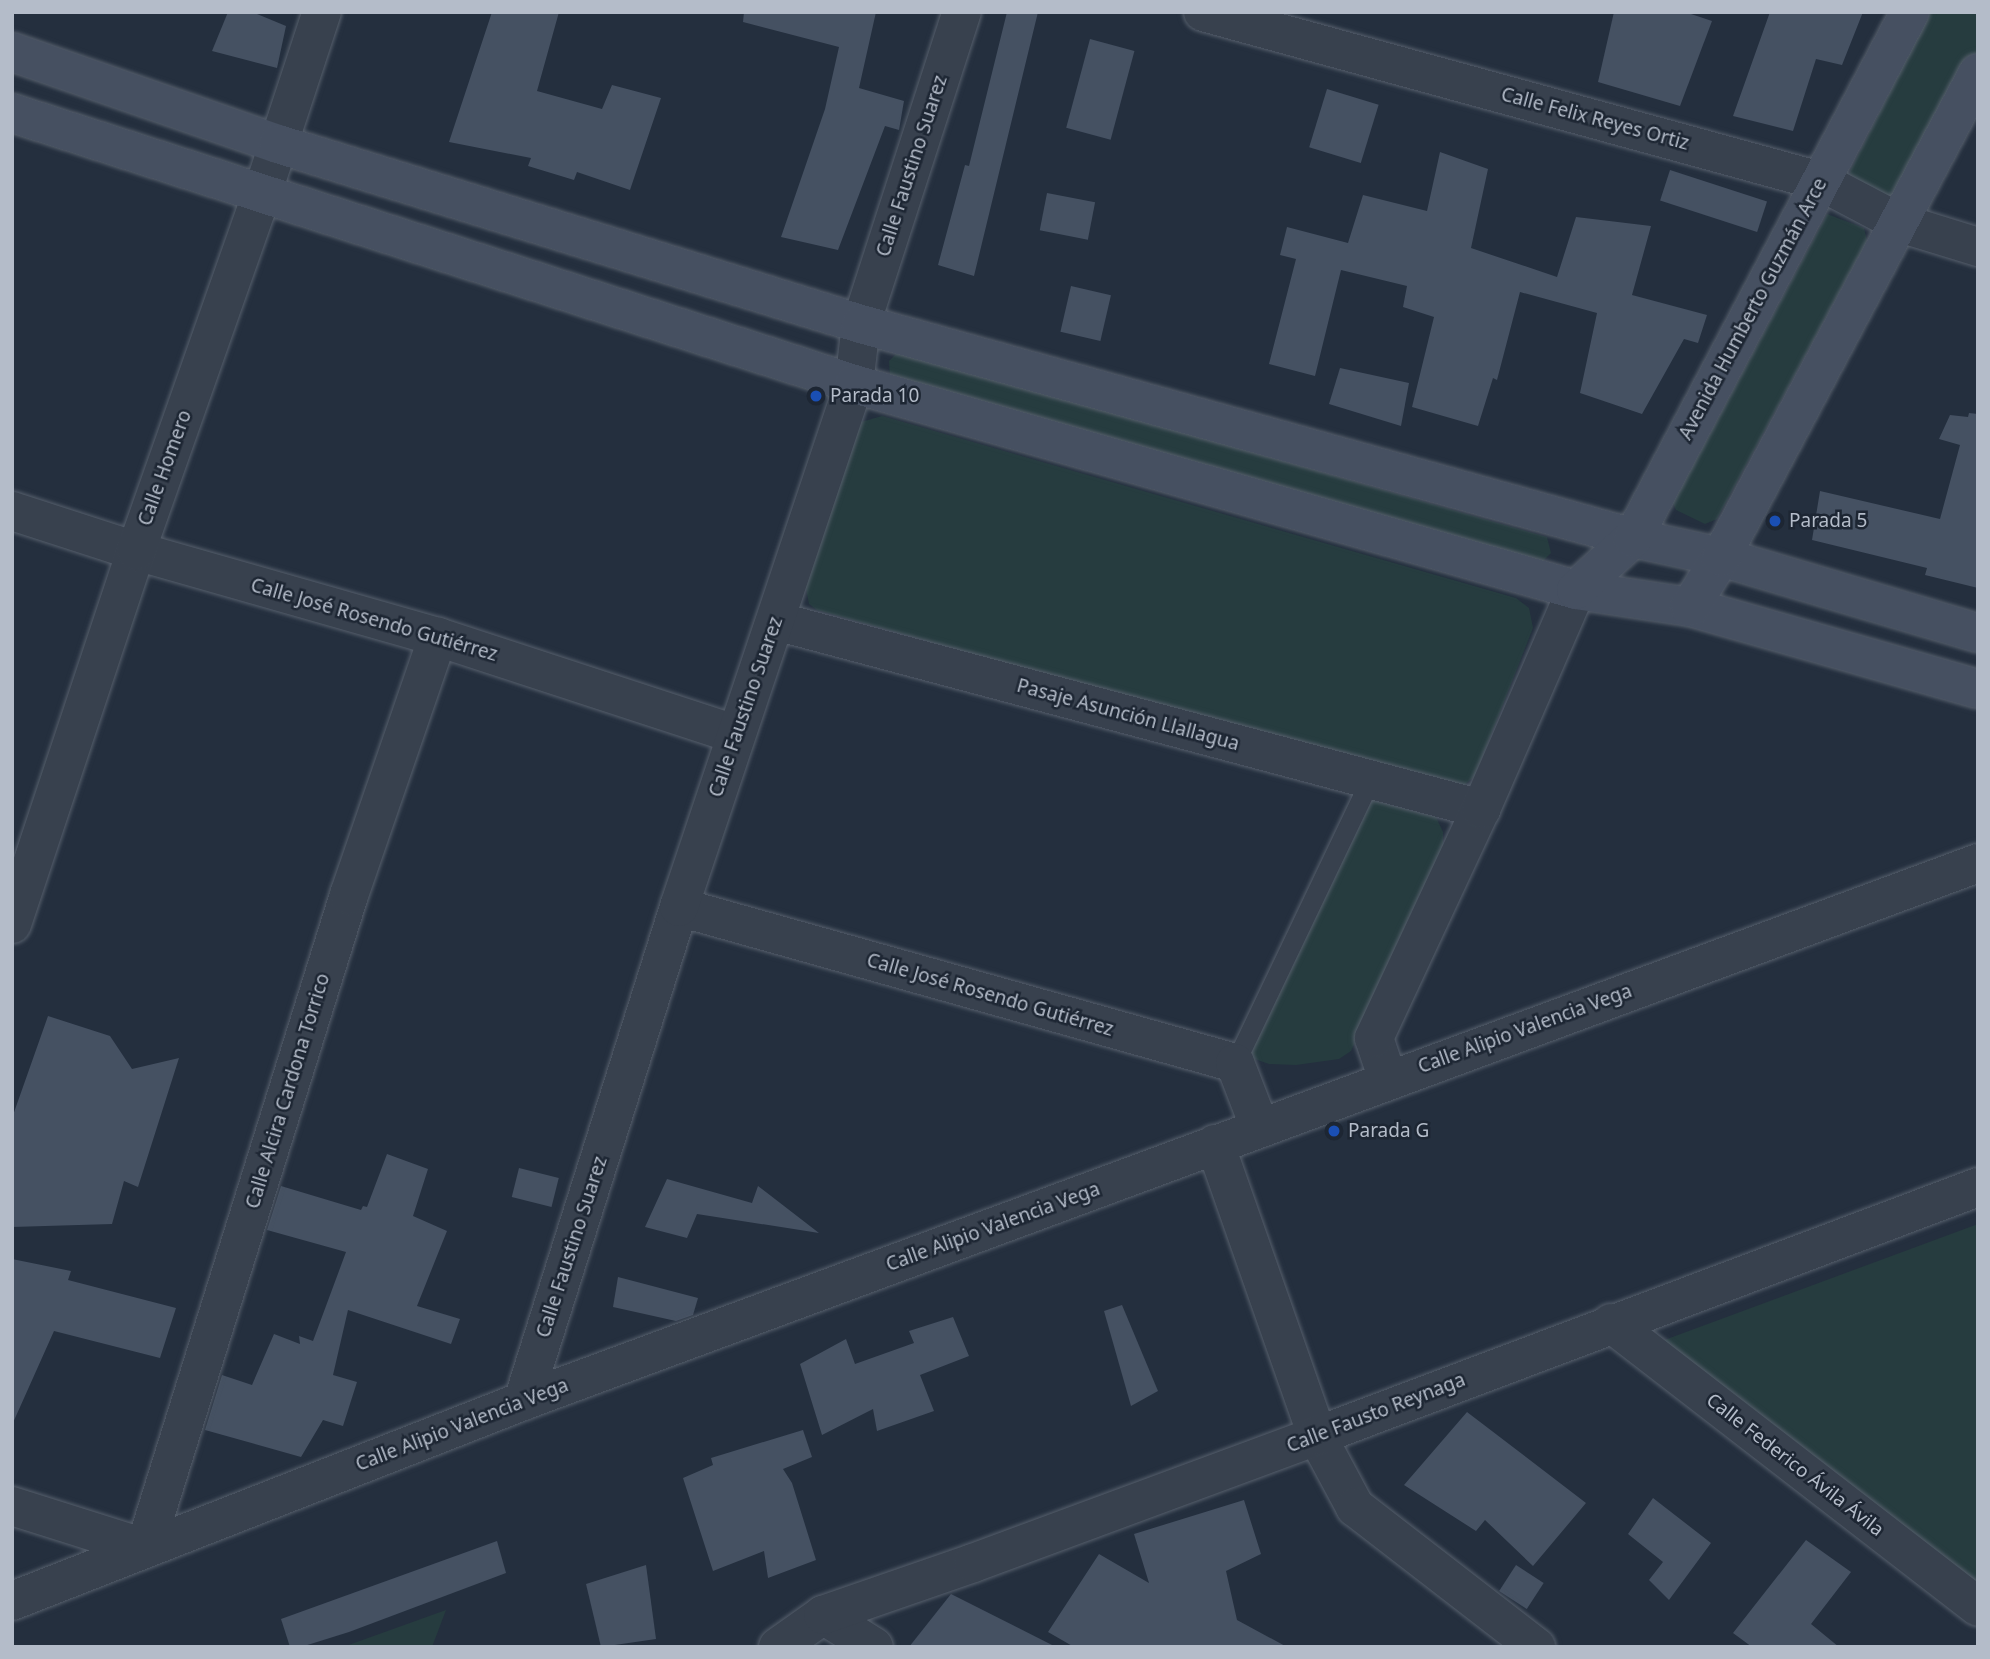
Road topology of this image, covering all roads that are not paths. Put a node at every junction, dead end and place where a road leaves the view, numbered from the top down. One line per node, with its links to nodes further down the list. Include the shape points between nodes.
1 (321, 12): 8 (street, Calle Homero)
2 (962, 12): 13 (street, Calle Faustino Suarez)
3 (1203, 12): 9 (street, Calle Felix Reyes Ortiz)
4 (1910, 12): 9 (main road, Avenida Humberto Guzmán Arce)
5 (12, 52): 8 (main road)
6 (1978, 73): 11 (main road)
7 (12, 113): 10 (main road)
8 (278, 144): 10 (street, Calle Homero); 13 (main road)
9 (1820, 181): 11 (street, Calle Felix Reyes Ortiz); 16 (main road, Avenida Humberto Guzmán Arce)
10 (262, 194): 14 (main road); 17 (street, Calle Homero)
11 (1900, 223): 12 (street, Calle Felix Reyes Ortiz); 18 (main road)
12 (1978, 247)
13 (862, 324): 14 (street, Calle Faustino Suarez); 16 (main road)
14 (854, 384): 19 (main road); 21 (street, Calle Faustino Suarez)
15 (12, 511): 17 (street, Calle José Rosendo Gutiérrez)
16 (1633, 538): 18 (main road); 19 (main road, Avenida Humberto Guzmán Arce)
17 (136, 551): 23 (street, Calle José Rosendo Gutiérrez); 30 (street, Calle Homero)
18 (1721, 557): 20 (main road); 22 (main road)
19 (1576, 590): 20 (main road); 27 (street)
20 (1690, 607): 24 (main road)
21 (776, 621): 25 (street, Calle Faustino Suarez); 26 (street, Pasaje Asunción Llallagua)
22 (1978, 633)
23 (438, 637): 25 (street, Calle José Rosendo Gutiérrez); 40 (street, Calle Alcira Cardona Torrico, via 349,895)
24 (1978, 689)
25 (735, 734): 29 (street, Calle Faustino Suarez)
26 (1370, 780): 27 (street, Pasaje Asunción Llallagua); 31 (lane)
27 (1481, 809): 32 (street, via 1374,1038)
28 (1978, 863): 32 (street, Calle Alipio Valencia Vega)
29 (679, 907): 31 (street, Calle José Rosendo Gutiérrez); 37 (street, Calle Faustino Suarez)
30 (12, 924)
31 (1235, 1063): 33 (street)
32 (1388, 1080): 33 (street, Calle Alipio Valencia Vega)
33 (1260, 1128): 34 (street, Calle Alipio Valencia Vega)
34 (1215, 1144): 37 (street, Calle Alipio Valencia Vega); 38 (street)
35 (1978, 1186): 36 (street, Calle Fausto Reynaga)
36 (1611, 1323): 38 (street, Calle Fausto Reynaga); 42 (street, Calle Federico Ávila Ávila)
37 (523, 1401): 40 (street, Calle Alipio Valencia Vega)
38 (1317, 1436): 43 (street, Calle Fausto Reynaga); 46 (street, via 1355,1507)
39 (12, 1506): 40 (street)
40 (145, 1548): 41 (street, Calle Alipio Valencia Vega)
41 (12, 1601)
42 (1978, 1607)
43 (822, 1615): 44 (street, Calle Fausto Reynaga); 45 (street)
44 (778, 1647)
45 (873, 1647)
46 (1536, 1647)

